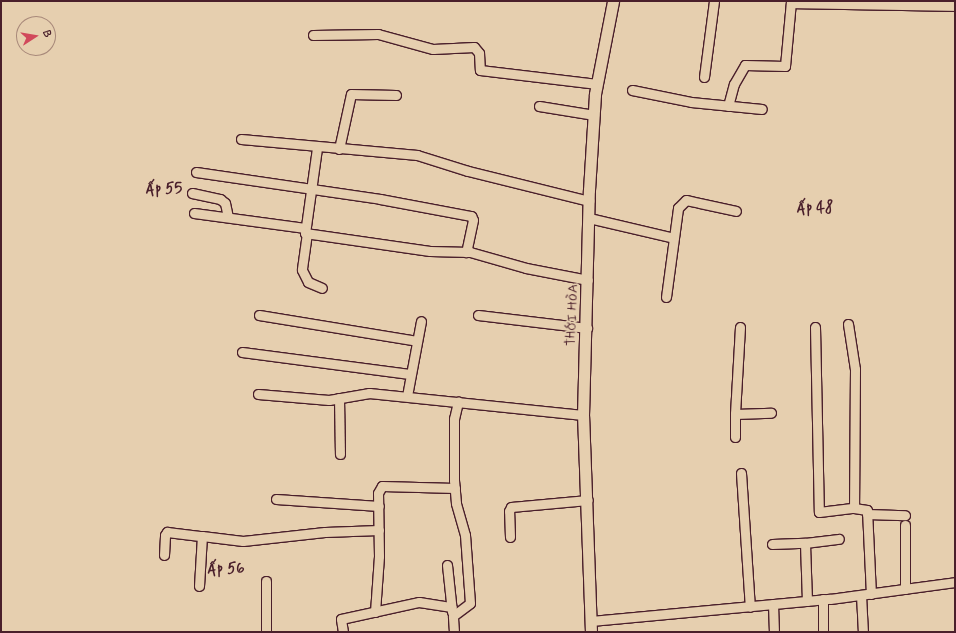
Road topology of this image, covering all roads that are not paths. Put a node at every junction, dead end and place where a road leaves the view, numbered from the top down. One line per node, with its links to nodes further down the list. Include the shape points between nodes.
1 (613, 1): 8 (street, THỚI HÒA)
2 (714, 1): 7 (street)
3 (791, 2): 4 (street); 12 (street, via 784,66 753,63 744,65 734,84)
4 (936, 4): 5 (street)
5 (955, 6)
6 (313, 35): 8 (street, via 378,34 433,49 474,47 479,53 480,70)
7 (704, 77)
8 (597, 84): 14 (street, THỚI HÒA)
9 (632, 90): 12 (street)
10 (396, 95): 17 (street, via 351,93)
11 (539, 106): 14 (street)
12 (728, 106): 13 (street)
13 (762, 109)
14 (594, 115): 21 (street, THỚI HÒA)
15 (241, 139): 16 (street)
16 (317, 148): 17 (street); 19 (street)
17 (339, 149): 21 (street, via 417,155 468,171)
18 (196, 172): 19 (street)
19 (311, 189): 26 (street); 28 (street, via 471,216 474,220)
20 (192, 193): 24 (street, via 220,199 225,203)
21 (589, 201): 25 (street, THỚI HÒA)
22 (736, 211): 27 (street, via 686,200 678,208)
23 (194, 213): 24 (street)
24 (228, 217): 26 (street)
25 (589, 218): 27 (street); 29 (street, THỚI HÒA)
26 (306, 231): 28 (street, via 430,251); 30 (street, via 302,270 308,282)
27 (674, 238): 31 (street)
28 (466, 252): 29 (street, via 526,268)
29 (588, 280): 37 (street, THỚI HÒA)
30 (322, 288)
31 (666, 297)
32 (259, 314): 39 (street)
33 (478, 315): 37 (street)
34 (421, 321): 39 (street)
35 (848, 324): 56 (street, via 855,369)
36 (815, 327): 56 (street, via 819,512)
37 (586, 328): 48 (street, THỚI HÒA)
38 (740, 328): 47 (street)
39 (417, 341): 41 (street)
40 (242, 352): 41 (street)
41 (410, 374): 43 (street)
42 (258, 394): 44 (street, via 330,400)
43 (407, 396): 44 (street, via 369,393); 45 (street)
44 (339, 398): 50 (street)
45 (458, 401): 48 (street); 52 (street, via 453,449)
46 (771, 413): 47 (street)
47 (735, 414): 49 (street)
48 (583, 416): 54 (street, THỚI HÒA)
49 (735, 437)
50 (340, 454)
51 (741, 473): 77 (street)
52 (455, 488): 55 (street, via 382,486 378,493); 79 (street, via 465,535 470,603)
53 (276, 499): 55 (street)
54 (588, 500): 62 (street, via 511,507); 80 (street, THỚI HÒA)
55 (379, 506): 60 (street)
56 (854, 508): 57 (street, via 867,510)
57 (868, 514): 58 (street); 72 (street)
58 (905, 516)
59 (904, 525): 71 (street)
60 (380, 530): 61 (street, via 325,532 243,541); 78 (street)
61 (202, 536): 66 (street, via 167,532); 70 (street)
62 (510, 537)
63 (839, 539): 64 (street)
64 (805, 543): 65 (street); 75 (street)
65 (772, 544)
66 (164, 555)
67 (447, 565): 79 (street)
68 (266, 581): 81 (street)
69 (955, 582): 71 (street)
70 (199, 586)
71 (905, 589): 72 (street)
72 (871, 594): 73 (street)
73 (861, 595): 74 (street); 86 (street)
74 (823, 599): 75 (street); 85 (street)
75 (807, 601): 76 (street)
76 (773, 604): 77 (street); 84 (street)
77 (750, 606): 80 (street)
78 (374, 612): 79 (street, via 419,602); 82 (street, via 341,619)
79 (452, 612): 83 (street)
80 (591, 626)
81 (266, 632)
82 (343, 632)
83 (454, 632)
84 (774, 632)
85 (823, 632)
86 (863, 632)

